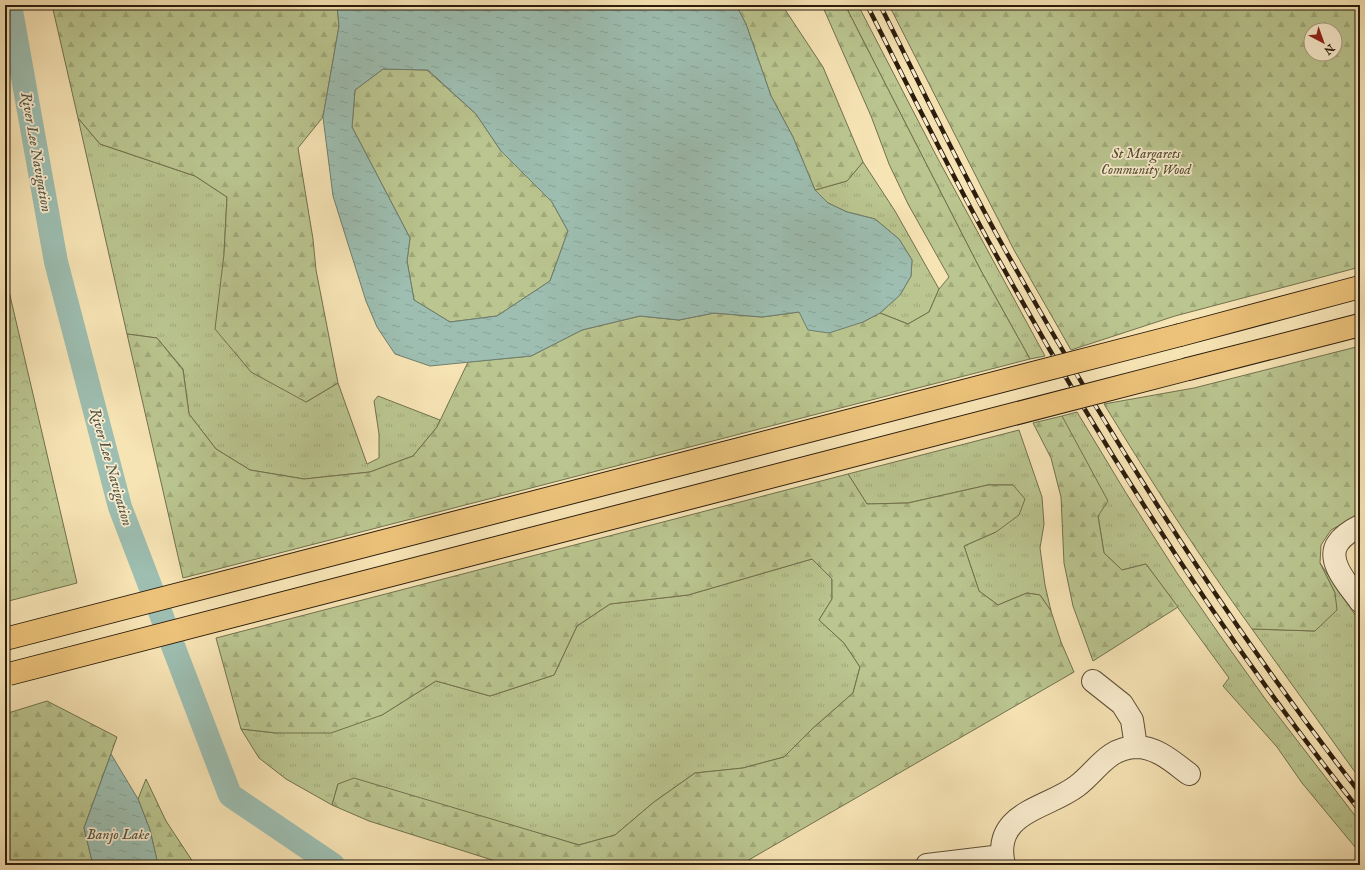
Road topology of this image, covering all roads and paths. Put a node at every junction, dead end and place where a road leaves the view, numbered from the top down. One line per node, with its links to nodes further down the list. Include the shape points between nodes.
1 (1360, 287): 5 (highway, bridge)
2 (1360, 325): 6 (highway, bridge)
3 (1360, 526): 4 (street, via 1345,535 1337,544 1334,553 1338,569)
4 (1360, 600)
5 (5, 639)
6 (7, 674)
7 (1093, 681): 8 (street, via 1122,704 1132,720)
8 (1136, 747): 9 (street, via 1163,754); 10 (street, via 1120,750 1111,755 1076,787 1022,816 1005,836)
9 (1189, 774)
10 (1003, 861): 11 (street)
11 (927, 865)

